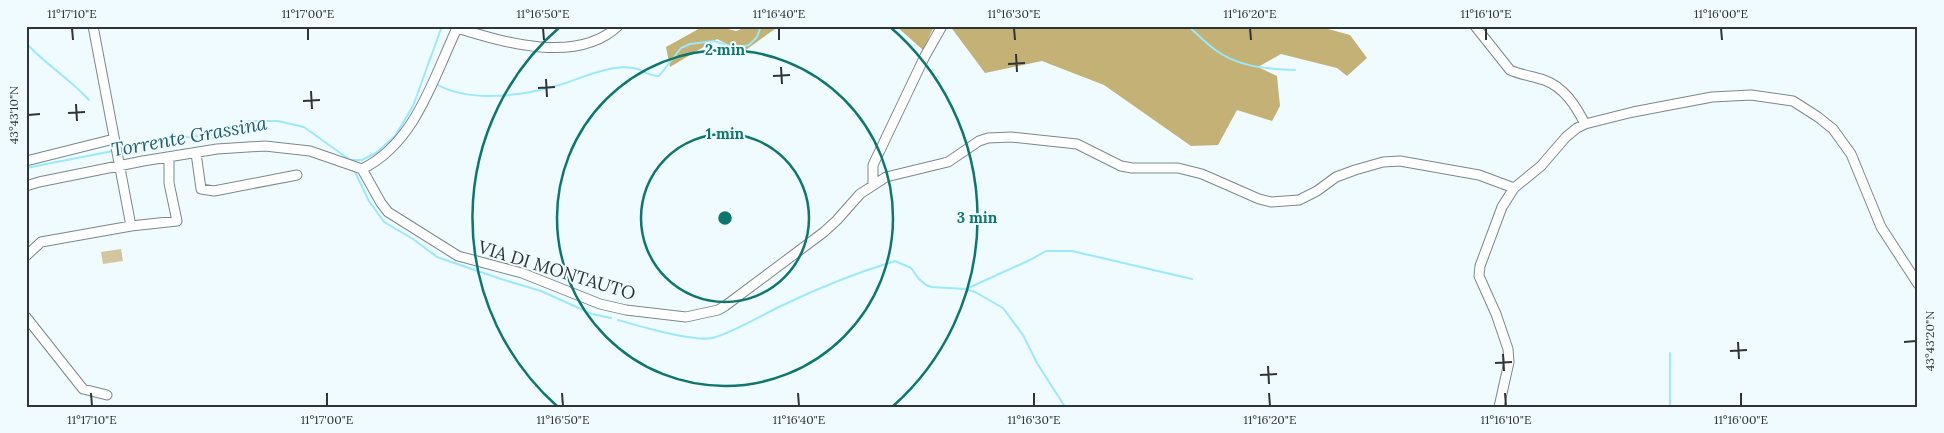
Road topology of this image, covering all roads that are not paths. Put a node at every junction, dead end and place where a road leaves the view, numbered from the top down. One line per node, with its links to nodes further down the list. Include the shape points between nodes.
1 (93, 26): 7 (street)
2 (618, 26): 5 (street, via 599,39 574,46 524,46)
3 (942, 26): 14 (street, via 873,165)
4 (1475, 26): 6 (street, via 1510,70 1545,80 1567,96)
5 (457, 27): 12 (street, via 421,107 407,129 387,152)
6 (1585, 124): 16 (street, via 1566,137 1541,166); 19 (street, via 1712,97 1752,94 1793,100 1833,129 1851,154 1881,227)
7 (114, 141): 10 (street); 11 (street)
8 (196, 153): 9 (street); 12 (street, via 264,146 310,151); 13 (street, via 201,189 214,191)
9 (169, 157): 11 (street); 17 (street, via 169,183 176,221)
10 (26, 161)
11 (119, 165): 15 (street); 17 (street)
12 (362, 168): 16 (street, VIA DI MONTAUTO, via 388,212 458,256 522,273 609,306 686,317 725,306 824,232 860,194 886,177 948,162 988,138 1026,137 1077,144 1121,166 1178,168 1202,174 1271,202 1298,200 1349,172 1383,162 1400,161 1479,175)
13 (297, 175)
14 (874, 184)
15 (26, 186)
16 (1514, 188): 22 (street, via 1502,207 1479,276 1499,320 1509,362)
17 (131, 226): 18 (street, via 41,242)
18 (26, 256)
19 (1918, 284)
20 (26, 317): 21 (street, via 82,389)
21 (108, 395)
22 (1499, 407)

